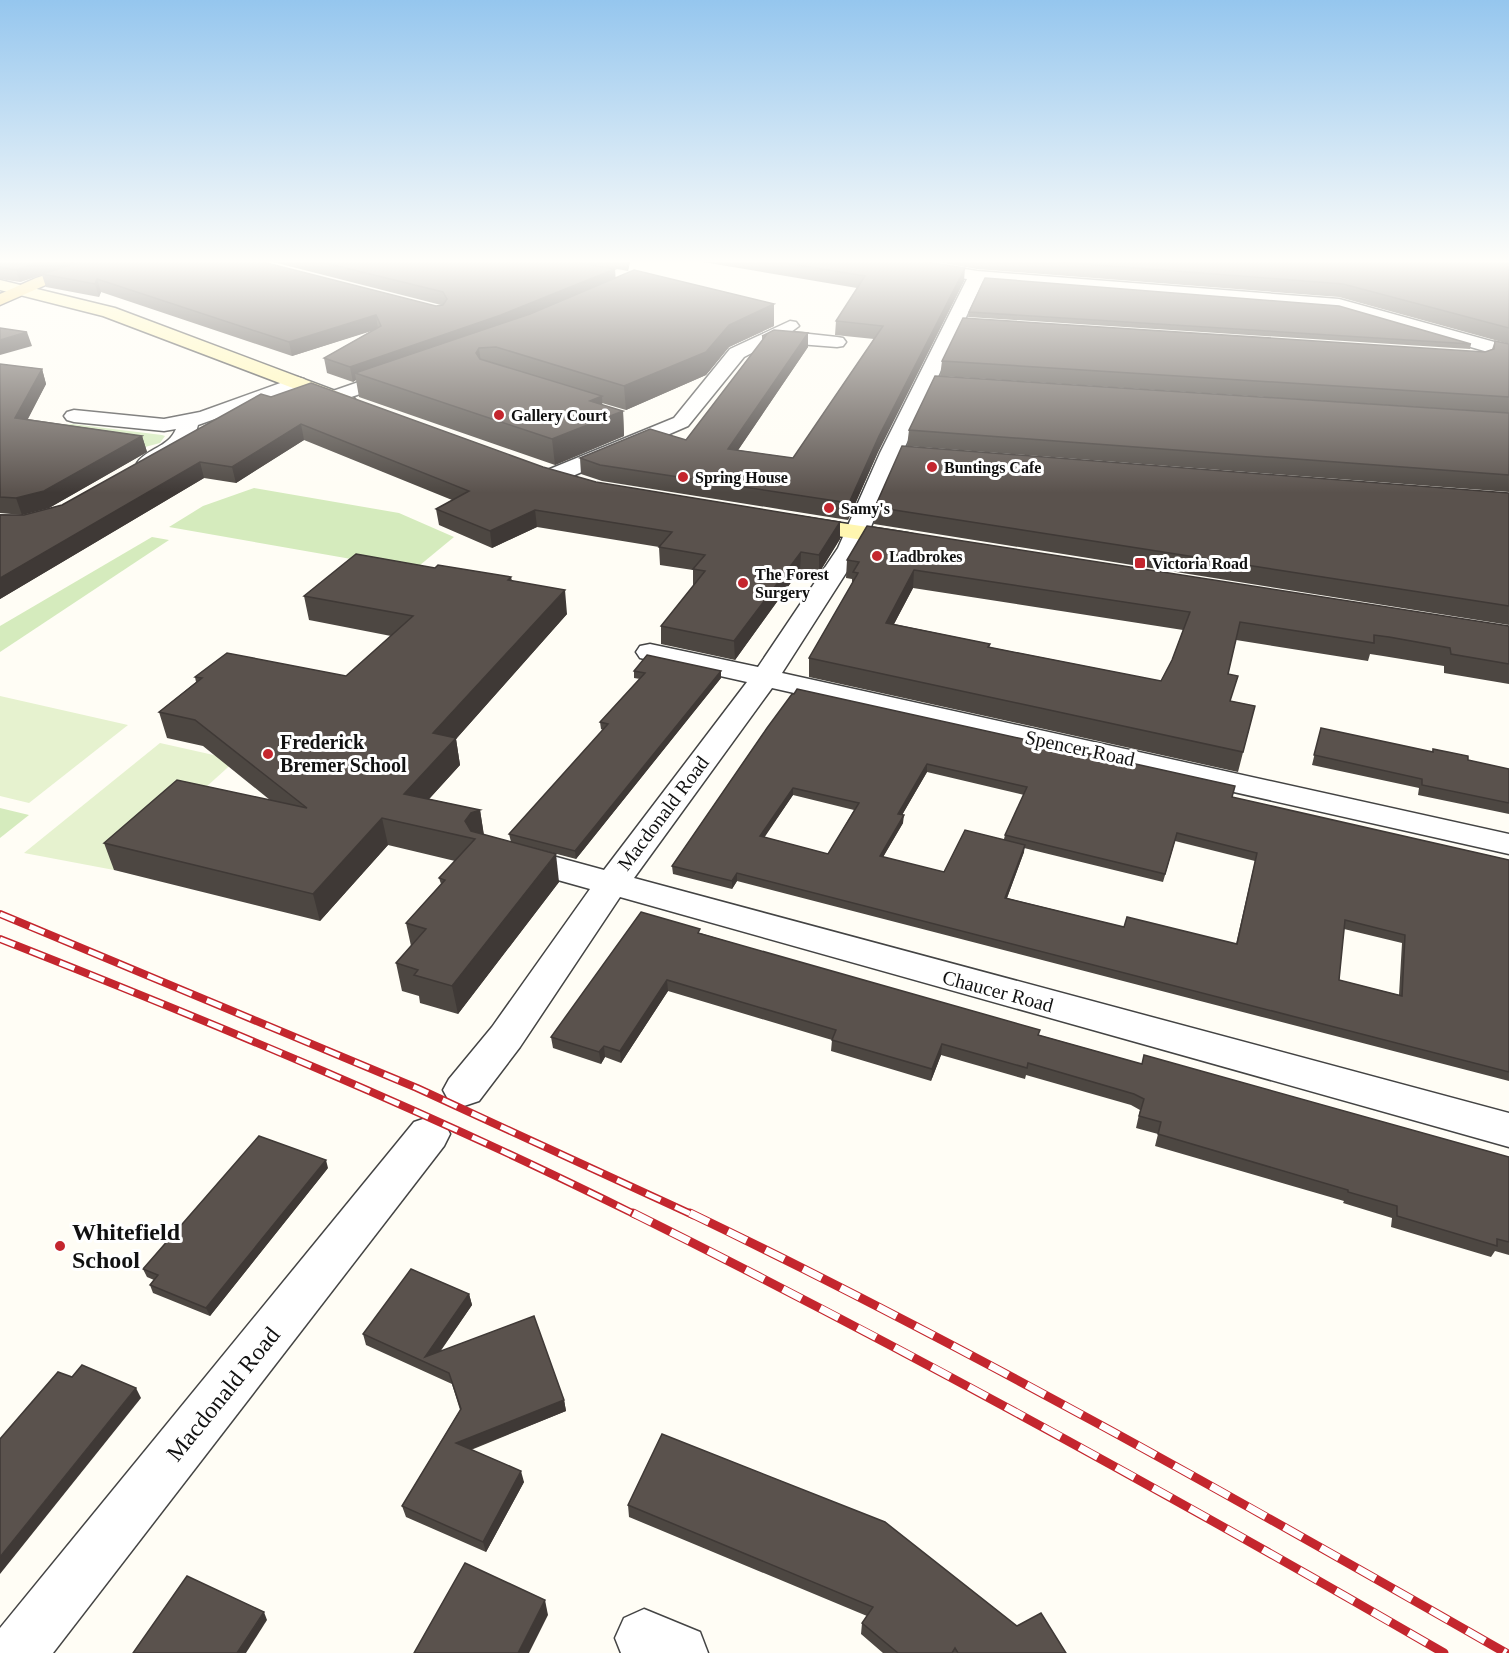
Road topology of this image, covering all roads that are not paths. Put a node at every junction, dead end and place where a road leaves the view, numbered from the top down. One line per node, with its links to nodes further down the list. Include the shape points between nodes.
1 (178, 338): 11 (main road)
2 (767, 338): 19 (street, via 737,353 681,422)
3 (795, 338): 6 (street)
4 (948, 338): 12 (street)
5 (1460, 338): 7 (street)
6 (837, 342)
7 (1509, 352)
8 (1461, 357): 9 (street)
9 (1509, 360)
10 (417, 367): 14 (street)
11 (297, 383): 14 (main road); 18 (street)
12 (927, 383): 13 (street); 20 (street)
13 (951, 384)
14 (334, 397): 15 (main road)
15 (366, 408)
16 (74, 416): 18 (street, via 164,425)
17 (628, 419): 19 (street)
18 (188, 421): 23 (street, via 186,434 176,448)
19 (651, 435): 22 (street, via 579,474)
20 (891, 453): 21 (street); 25 (street)
21 (915, 455)
22 (543, 472)
23 (125, 477)
24 (770, 519): 25 (main road)
25 (855, 532): 26 (main road); 28 (street, Macdonald Road, via 850,548)
26 (925, 543)
27 (650, 652): 28 (street, Spencer Road)
28 (764, 679): 29 (street, Spencer Road); 31 (street, Macdonald Road)
29 (1509, 844)
30 (488, 849): 31 (street, Chaucer Road)
31 (610, 884): 32 (street, Macdonald Road, via 506,1037); 33 (street, Chaucer Road)
32 (464, 1090)
33 (1509, 1130)
34 (429, 1134): 35 (street, Macdonald Road)
35 (17, 1653)

